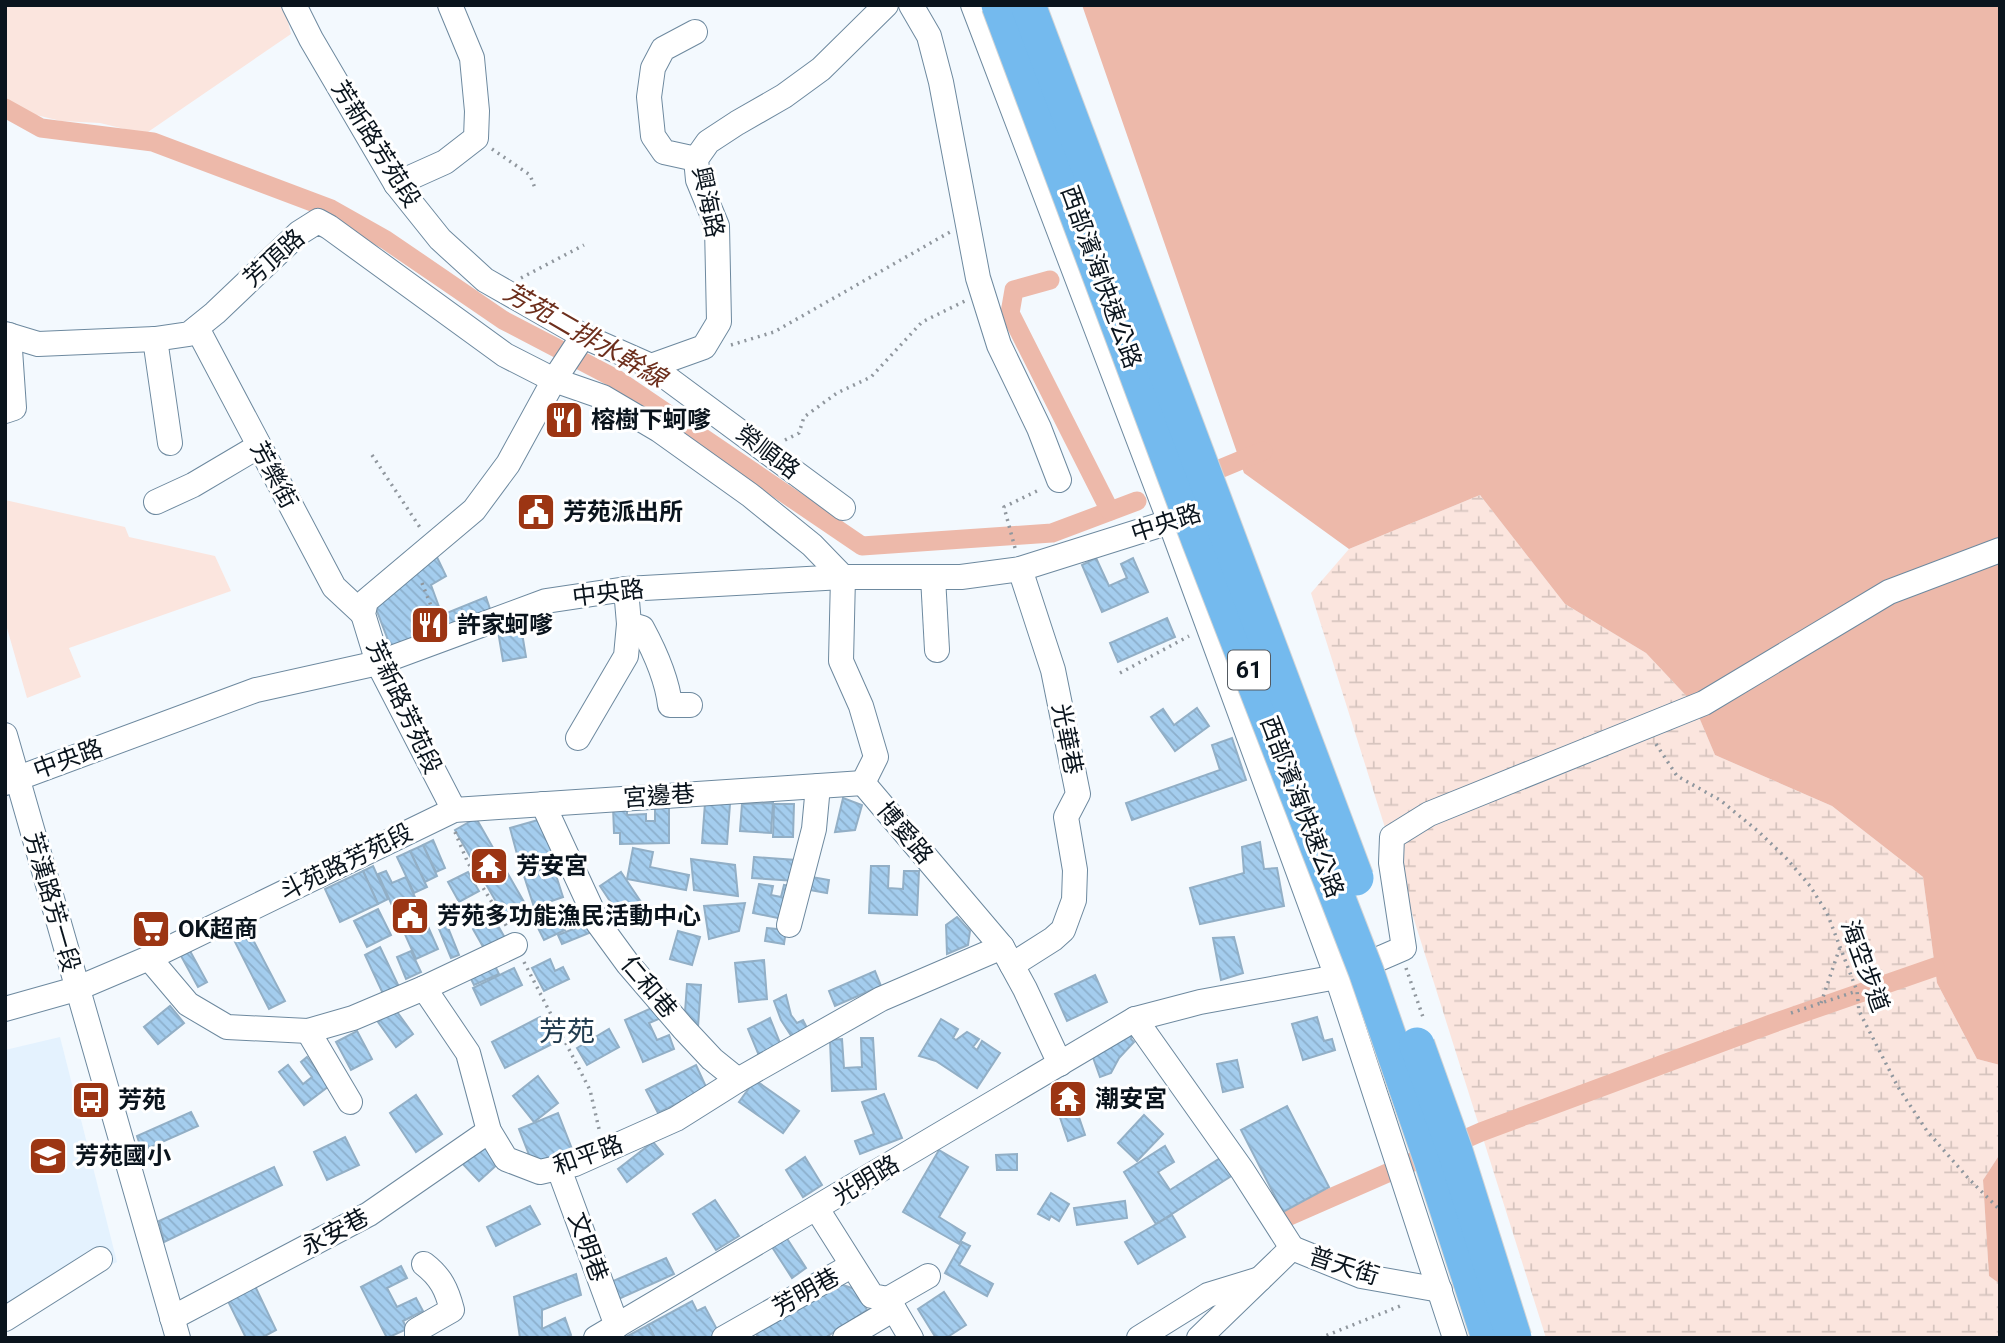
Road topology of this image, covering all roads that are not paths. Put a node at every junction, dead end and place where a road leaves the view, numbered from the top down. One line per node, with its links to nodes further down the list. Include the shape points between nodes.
1 (295, 5): 10 (street, 芳新路芳苑段)
2 (450, 5): 10 (street, via 472,58 476,138 445,162)
3 (886, 5): 9 (street, 興海路, via 821,69 708,142)
4 (911, 5): 20 (street, via 929,36 938,70 967,222 999,345)
5 (974, 5): 24 (street)
6 (999, 5): 76 (highway, 西部濱海快速公路 / 61, bridge, via 1366,971)
7 (1028, 5): 77 (highway, 西部濱海快速公路 / 61, bridge, via 1387,961)
8 (695, 32): 9 (street, via 663,49 653,68 649,97 653,136 664,152)
9 (696, 159): 15 (street, 興海路, via 698,180 717,226 719,322 704,347)
10 (396, 184): 13 (street, 芳新路芳苑段, via 440,239 485,280)
11 (197, 328): 14 (street, 芳頂路, via 189,334); 16 (street, 芳頂路, via 317,221 354,243 505,355); 19 (street, 芳樂街)
12 (7, 335): 14 (street, 芳頂路, via 38,344); 17 (street, via 14,408)
13 (583, 337): 15 (street, 榮順路); 16 (street, 芳新路芳苑段)
14 (155, 339): 18 (street)
15 (651, 366): 23 (street, 榮順路)
16 (554, 380): 27 (street, via 603,397 659,430 750,495 812,545); 30 (street, 芳新路芳苑段, via 501,473 474,510 366,601)
17 (5, 411)
18 (170, 443)
19 (259, 446): 21 (street); 30 (street, 芳樂街, via 334,587)
20 (1059, 480)
21 (156, 502)
22 (1230, 503): 24 (street, 中央路)
23 (843, 508)
24 (1170, 522): 26 (street, 中央路); 46 (street)
25 (2000, 550): 46 (street, 光明路, via 1889,592 1704,703 1429,814 1392,837 1391,863 1404,948)
26 (1018, 562): 28 (street, 中央路, via 961,577); 44 (street, 光華巷, via 1053,670 1078,794 1066,817 1075,870 1074,900 1063,930 1054,939)
27 (843, 577): 28 (street, 中央路); 29 (street, 中央路); 38 (street, 博愛路, via 841,661 876,757)
28 (933, 577): 32 (street)
29 (626, 589): 31 (street); 33 (street, 中央路, via 546,601)
30 (363, 614): 33 (street, 芳新路芳苑段)
31 (629, 624): 34 (street, via 642,628 668,684 670,705); 36 (street, via 626,656)
32 (937, 650)
33 (379, 663): 37 (street, 中央路, via 256,690); 41 (street, 芳新路芳苑段)
34 (690, 705)
35 (5, 735): 37 (street, 芳漢路芳一段)
36 (578, 738)
37 (11, 780): 48 (street, 芳漢路芳一段)
38 (863, 783): 39 (street, 宮邊巷); 44 (street, 博愛路)
39 (818, 786): 40 (street, 宮邊巷); 42 (street, via 814,829)
40 (543, 804): 41 (street, 宮邊巷); 53 (street, 仁和巷, via 598,923 683,1028)
41 (454, 810): 45 (street, 斗苑路芳苑段)
42 (789, 925)
43 (515, 946): 47 (street)
44 (1007, 956): 52 (street, 博愛路); 53 (street, 和平路, via 881,999)
45 (149, 958): 48 (street, 斗苑路芳苑段); 51 (street, via 188,1004 227,1027)
46 (1338, 977): 50 (street, 光明路); 64 (street)
47 (424, 988): 51 (street); 55 (street, 和平路, via 468,1053)
48 (76, 989): 49 (street, 斗苑路芳苑段); 67 (street, 芳漢路芳一段)
49 (5, 1009)
50 (1135, 1019): 52 (street, 光明路); 58 (street)
51 (308, 1031): 54 (street)
52 (1060, 1065): 57 (street, 光明路)
53 (738, 1080): 56 (street, 和平路, via 676,1119)
54 (350, 1102)
55 (489, 1131): 56 (street, 和平路, via 506,1159 540,1172); 67 (street, 永安巷, via 369,1214)
56 (559, 1169): 68 (street, 文明巷)
57 (817, 1209): 61 (street); 68 (street, 光明路)
58 (1292, 1248): 63 (street, 普天街); 64 (street, 普天街, via 1362,1276)
59 (100, 1259): 66 (street)
60 (424, 1264): 69 (street, via 446,1288 452,1310 417,1331)
61 (851, 1266): 65 (street, via 872,1296); 70 (street, 芳明巷)
62 (928, 1276): 65 (street)
63 (1260, 1279): 73 (street, via 1208,1295); 74 (street, 普天街)
64 (1440, 1290): 75 (street)
65 (891, 1304): 71 (street); 72 (street)
66 (5, 1319)
67 (175, 1328)
68 (606, 1332)
69 (417, 1338)
70 (724, 1338)
71 (845, 1338)
72 (911, 1338)
73 (1139, 1338)
74 (1199, 1338)
75 (1455, 1338)
76 (1489, 1338)
77 (1514, 1338)

